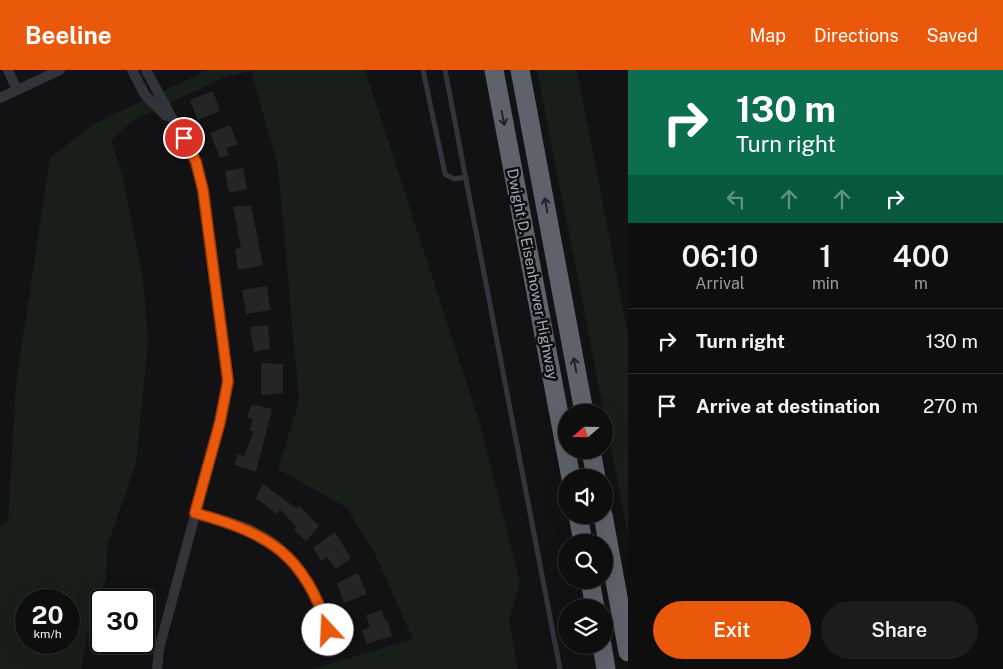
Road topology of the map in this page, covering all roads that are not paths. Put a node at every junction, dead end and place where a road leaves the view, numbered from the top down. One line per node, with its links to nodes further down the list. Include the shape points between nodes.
1 (8, 70): 9 (street)
2 (60, 70): 9 (street)
3 (132, 70): 11 (street, via 145,95)
4 (146, 70): 11 (street)
5 (423, 70): 12 (lane, via 446,174 454,178)
6 (445, 70): 12 (lane)
7 (494, 70): 14 (highway, Dwight D. Eisenhower Highway, one-way to 14)
8 (520, 70): 13 (highway, Dwight D. Eisenhower Highway, one-way to 8)
9 (17, 90): 10 (street)
10 (0, 98)
11 (175, 123): 15 (street, via 196,162 203,190 228,381)
12 (466, 177): 21 (lane)
13 (583, 404)
14 (569, 469)
15 (195, 513): 17 (street, via 236,524 267,539 284,553 316,598); 20 (street, via 159,649)
16 (605, 524): 18 (highway)
17 (328, 630)
18 (628, 652)
19 (604, 654): 22 (highway)
20 (157, 669)
21 (560, 669)
22 (606, 669)

